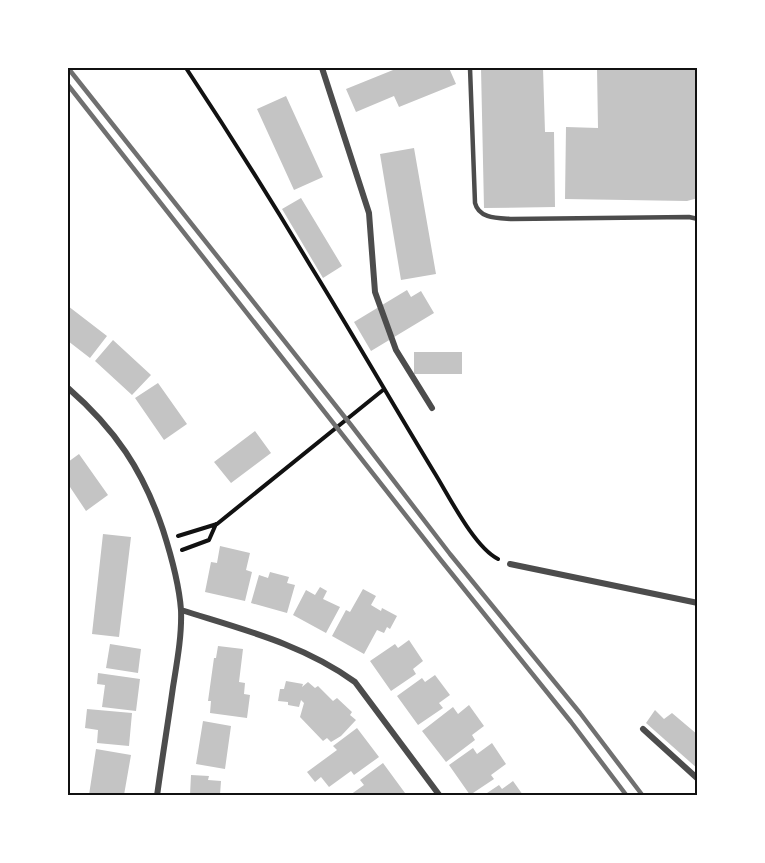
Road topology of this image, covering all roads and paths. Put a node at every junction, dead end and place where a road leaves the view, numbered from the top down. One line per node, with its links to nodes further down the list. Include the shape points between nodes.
1 (186, 68): 6 (path, via 311,266)
2 (322, 68): 7 (street, via 369,213 375,292 396,350)
3 (470, 68): 4 (lane, via 475,203 483,214 512,219)
4 (698, 219)
5 (68, 388): 9 (street, via 89,406 126,451 148,489)
6 (383, 390): 8 (path); 11 (path, via 480,545)
7 (432, 408)
8 (217, 524): 9 (path); 10 (path, via 209,540)
9 (166, 540): 10 (street)
10 (171, 554): 13 (street)
11 (510, 564): 12 (street)
12 (698, 603)
13 (181, 610): 16 (street); 17 (street, via 299,649 339,670 355,682)
14 (643, 729): 15 (street)
15 (698, 779)
16 (157, 795)
17 (440, 795)

